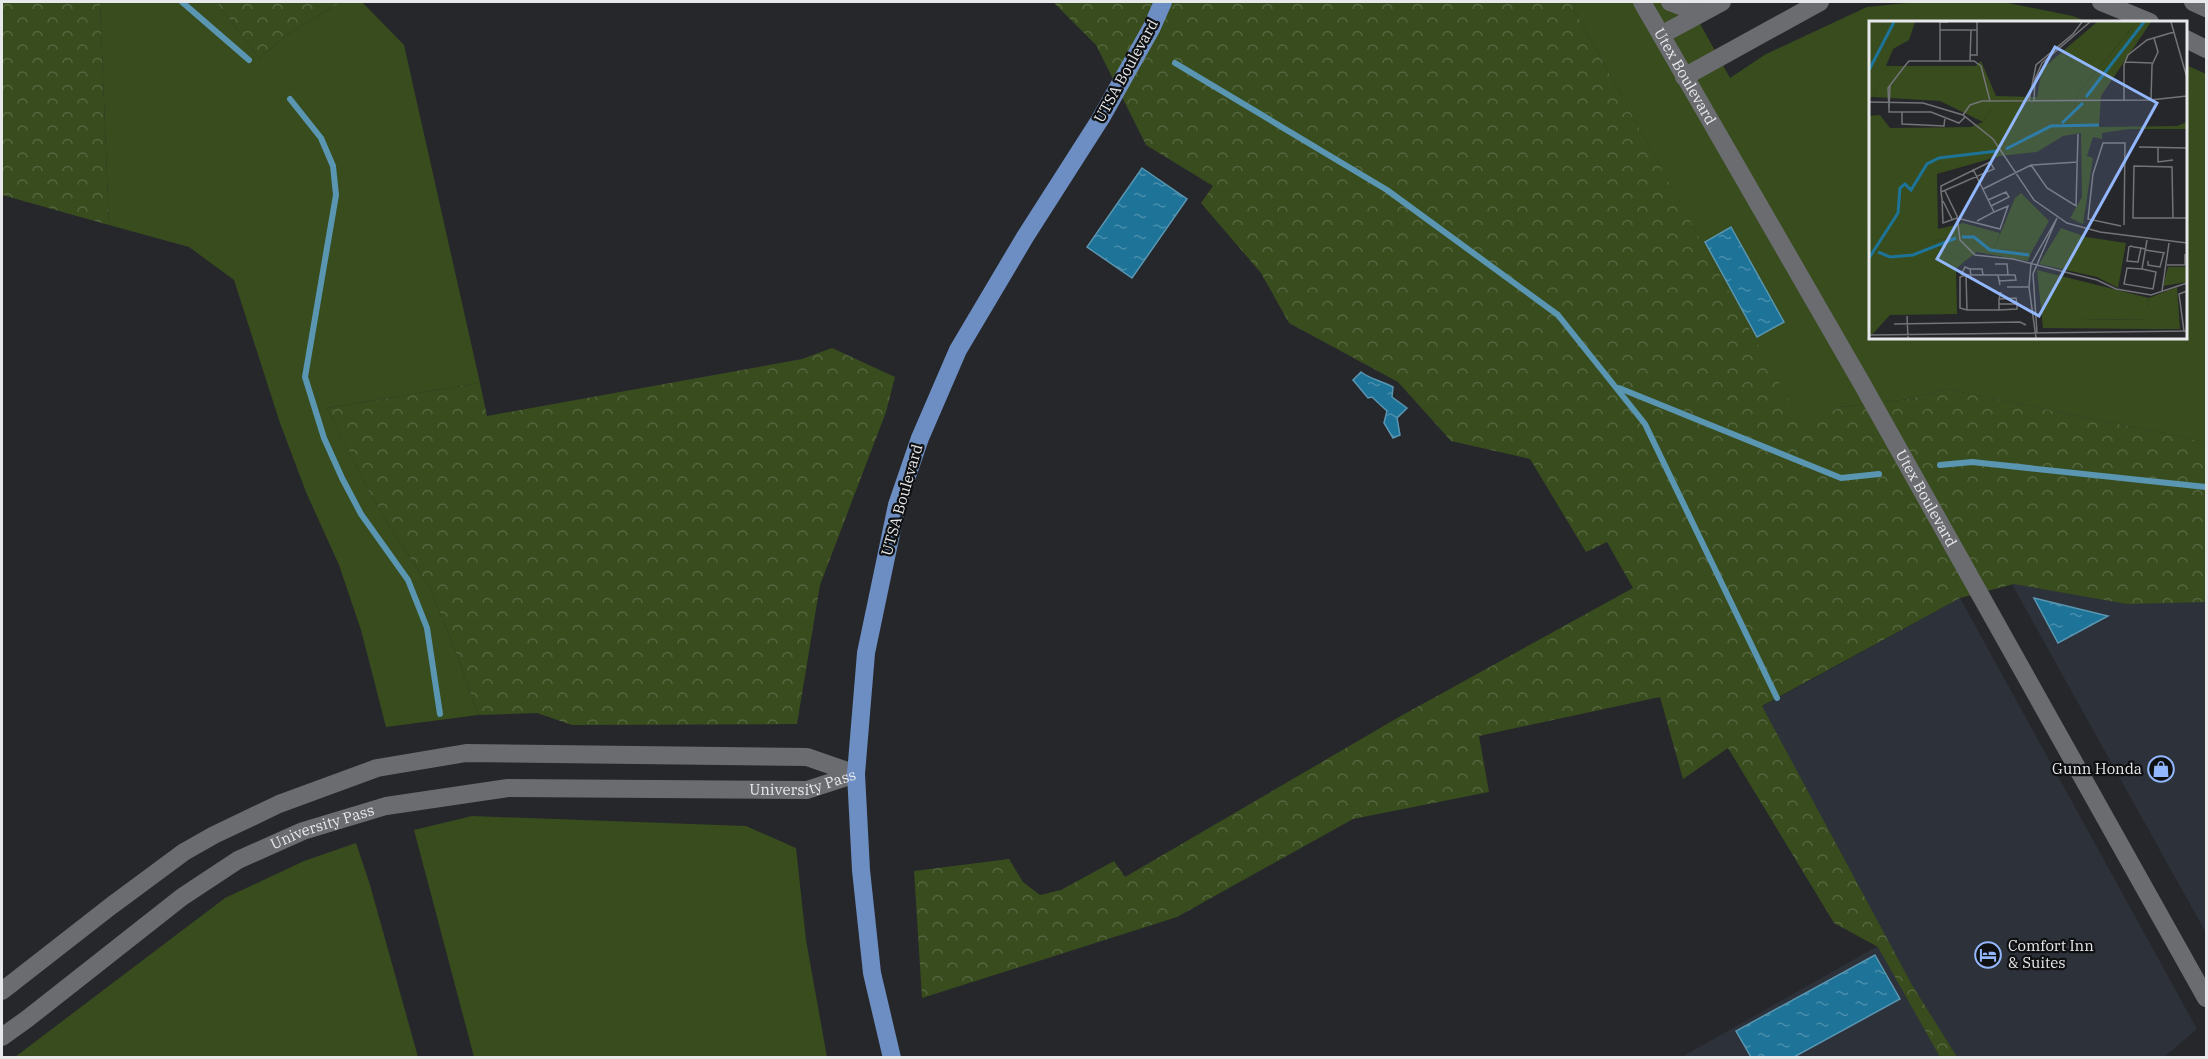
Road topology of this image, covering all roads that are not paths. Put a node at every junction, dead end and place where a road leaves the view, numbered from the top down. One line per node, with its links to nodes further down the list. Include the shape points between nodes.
1 (1162, 2): 14 (main road, UTSA Boulevard, via 1101,118 958,350 920,438 897,505 866,653)
2 (1642, 2): 10 (street, Utex Boulevard)
3 (1670, 2): 4 (street, via 1694,8)
4 (1721, 2): 10 (street)
5 (1820, 2): 13 (street)
6 (2101, 2): 9 (street)
7 (2193, 2): 8 (street)
8 (2206, 8)
9 (2148, 21)
10 (1661, 35): 13 (street, Utex Boulevard)
11 (2187, 40): 12 (street)
12 (2206, 49)
13 (1684, 77): 16 (street, Utex Boulevard, via 1867,392)
14 (856, 774): 15 (street, University Pass, via 807,757 466,753 377,768 279,804 184,852); 17 (street, University Pass, via 807,790 508,788 386,806 303,831 238,860 183,897); 18 (main road, UTSA Boulevard, via 872,973)
15 (2, 991)
16 (2206, 998)
17 (2, 1037)
18 (892, 1058)

